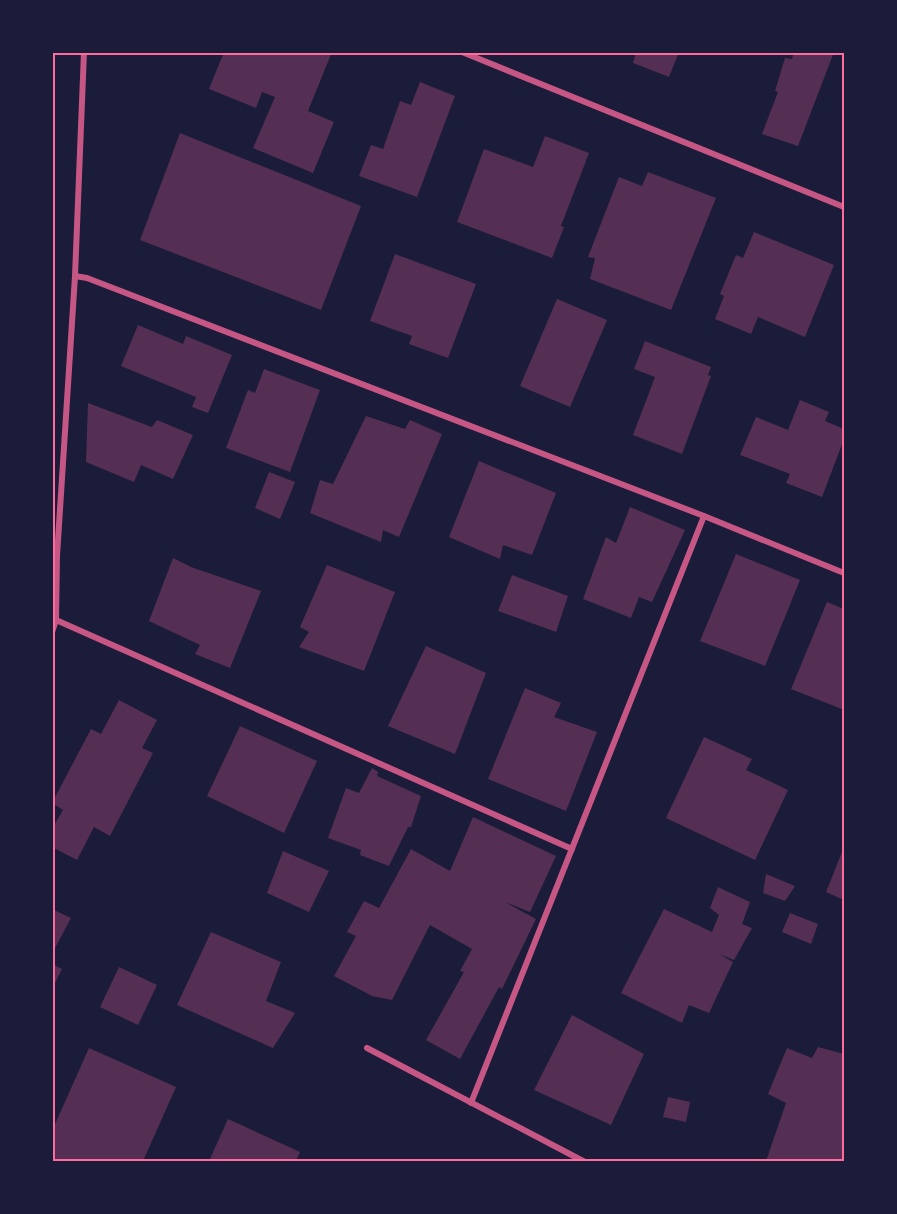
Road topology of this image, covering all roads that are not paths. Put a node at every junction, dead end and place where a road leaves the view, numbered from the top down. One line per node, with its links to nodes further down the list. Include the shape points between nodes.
1 (84, 52): 4 (street)
2 (462, 52): 3 (street)
3 (844, 207)
4 (75, 276): 5 (street); 7 (street)
5 (704, 516): 6 (street); 9 (street)
6 (844, 573)
7 (56, 620): 8 (street); 9 (street)
8 (52, 632)
9 (572, 849): 11 (street)
10 (367, 1048): 11 (street)
11 (471, 1103): 12 (street)
12 (585, 1161)

